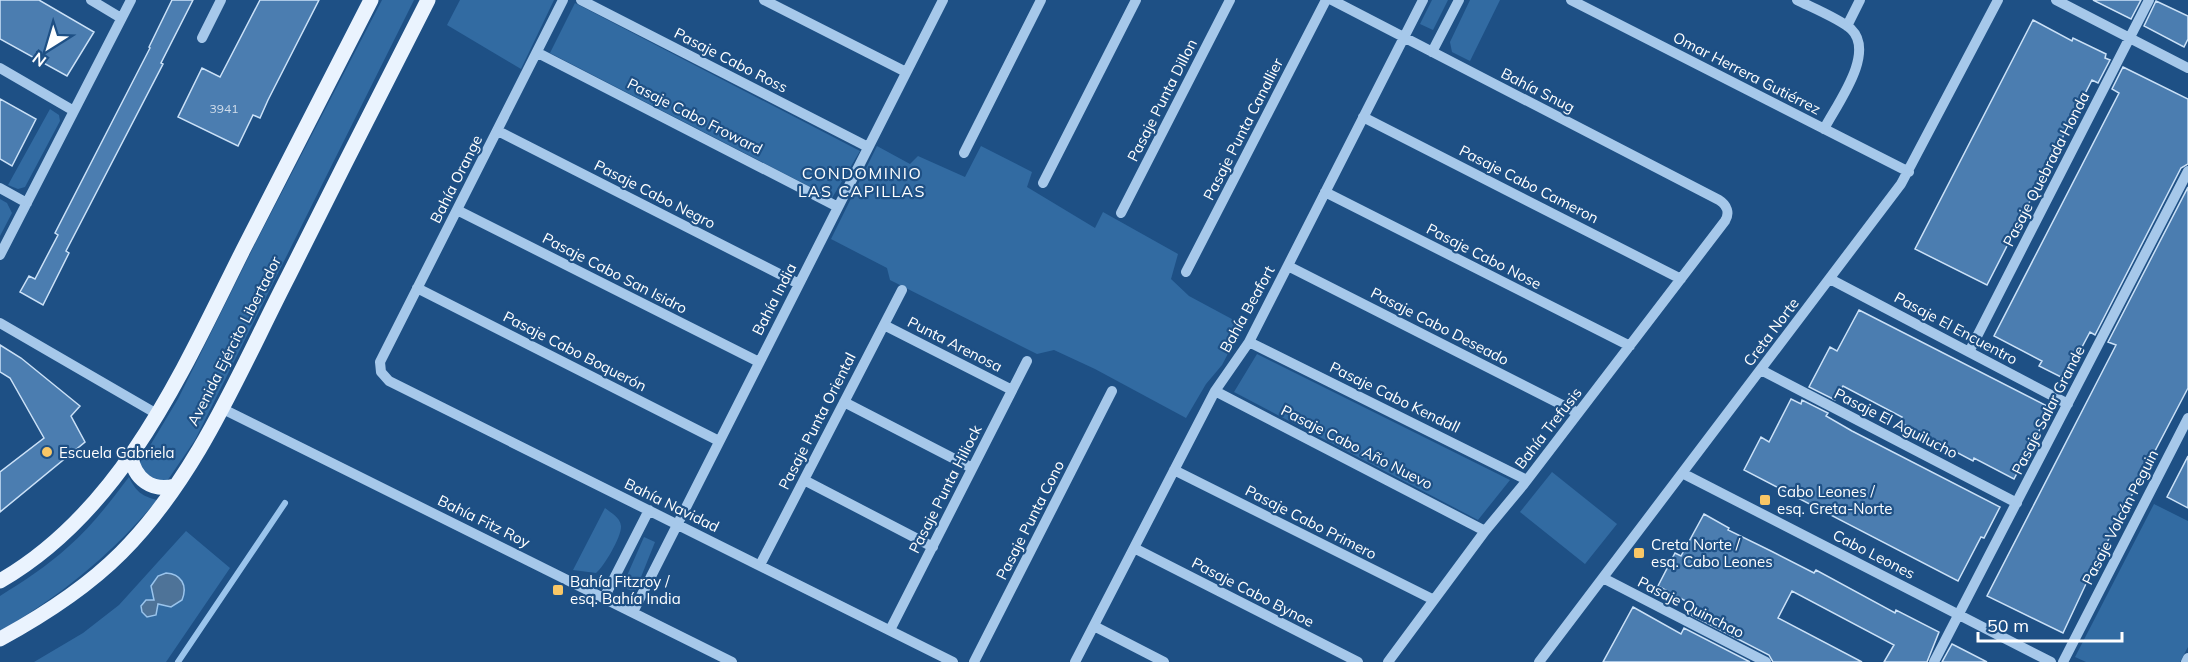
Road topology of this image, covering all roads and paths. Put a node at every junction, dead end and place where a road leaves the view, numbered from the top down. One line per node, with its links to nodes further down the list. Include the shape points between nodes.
1 (91, 0): 23 (street)
2 (130, 0): 23 (street)
3 (221, 0): 26 (street)
4 (371, 0): 73 (main road)
5 (428, 0): 71 (main road, Avenida Ejército Libertador)
6 (563, 0): 28 (street, Bahía Orange)
7 (581, 0): 37 (street, Pasaje Cabo Ross)
8 (764, 0): 32 (street)
9 (943, 0): 32 (street, Bahía India)
10 (1041, 0): 38 (street)
11 (1136, 0): 41 (street)
12 (1230, 0): 48 (street, Pasaje Punta Dillon)
13 (1326, 0): 51 (street, Pasaje Punta Canallier)
14 (1332, 0): 25 (street, Bahía Snug)
15 (1423, 0): 25 (street, Bahía Beafort)
16 (1459, 0): 29 (street)
17 (1570, 0): 35 (street, Omar Herrera Gutiérrez)
18 (1797, 0): 24 (street)
19 (1860, 0): 24 (street)
20 (1998, 0): 40 (street, Creta Norte)
21 (2056, 0): 27 (street)
22 (2149, 0): 27 (street, Pasaje Quebrada Honda)
23 (122, 18): 33 (street)
24 (1847, 26): 35 (street, via 1858,39 1859,63)
25 (1404, 37): 29 (street, Bahía Snug); 34 (street, Bahía Beafort)
26 (202, 38)
27 (2130, 38): 31 (street); 61 (street, Pasaje Quebrada Honda)
28 (538, 52): 36 (street, Bahía Orange); 45 (street, Pasaje Cabo Froward)
29 (1432, 52): 47 (street, Bahía Snug, via 1719,200)
30 (0, 68): 33 (street)
31 (2188, 68)
32 (906, 72): 37 (street, Bahía India)
33 (74, 111): 44 (street)
34 (1364, 117): 43 (street, Bahía Beafort); 52 (street, Pasaje Cabo Cameron)
35 (1824, 129): 40 (street, Omar Herrera Gutiérrez)
36 (498, 131): 46 (street, Bahía Orange); 54 (street, Pasaje Cabo Negro)
37 (868, 147): 45 (street, Bahía India)
38 (964, 153)
39 (2188, 171): 70 (street, Pasaje Salar Grande)
40 (1909, 172): 53 (street, Creta Norte)
41 (1043, 183)
42 (0, 188): 44 (street)
43 (1325, 192): 50 (street, Bahía Beafort); 60 (street, Pasaje Cabo Nose)
44 (27, 203): 49 (street)
45 (838, 207): 54 (street, Bahía India)
46 (457, 210): 55 (street, Bahía Orange); 63 (street, Pasaje Cabo San Isidro)
47 (1727, 210): 52 (street, Bahía Trefusis, via 1725,221)
48 (1121, 213)
49 (0, 255)
50 (1288, 266): 59 (street, Bahía Beafort); 72 (street, Pasaje Cabo Deseado)
51 (1186, 272)
52 (1681, 279): 60 (street, Bahía Trefusis)
53 (1830, 279): 61 (street, Pasaje El Encuentro); 64 (street, Creta Norte)
54 (799, 284): 63 (street, Bahía India)
55 (417, 288): 65 (street, Bahía Orange, via 382,358); 75 (street, Pasaje Cabo Boquerón)
56 (902, 290): 58 (street, Pasaje Punta Oriental)
57 (0, 322): 73 (street)
58 (884, 325): 66 (street, Punta Arenosa); 69 (street, Pasaje Punta Oriental)
59 (1249, 342): 68 (street, Bahía Beafort); 81 (street, Pasaje Cabo Kendall)
60 (1630, 346): 72 (street, Bahía Trefusis)
61 (1969, 352): 70 (street, Pasaje El Encuentro)
62 (1026, 361): 66 (street, Pasaje Punta Hiliock)
63 (759, 362): 75 (street, Bahía India)
64 (1761, 370): 79 (street, Creta Norte); 83 (street, Pasaje El Aguilucho)
65 (381, 372): 84 (street, Bahía Navidad, via 389,381)
66 (1012, 390): 77 (street, Pasaje Punta Hiliock)
67 (1112, 391): 102 (street, Pasaje Punta Cono)
68 (1215, 391): 78 (street, Bahía Beafort); 86 (street, Pasaje Cabo Año Nuevo)
69 (844, 402): 77 (street); 80 (street, Pasaje Punta Oriental)
70 (2068, 404): 83 (street, Pasaje Salar Grande)
71 (221, 408): 82 (main road, Avenida Ejército Libertador); 92 (street, Bahía Fitz Roy)
72 (1578, 413): 81 (street, Bahía Trefusis)
73 (157, 414): 76 (main road)
74 (2188, 418): 111 (street, Pasaje Volcán Peguin)
75 (719, 441): 85 (street, Bahía India)
76 (131, 456): 82 (main road, via 135,471 145,483 160,488); 91 (main road, via 61,536)
77 (972, 468): 87 (street, Pasaje Punta Hiliock)
78 (1174, 470): 88 (street, Bahía Beafort); 93 (street, Pasaje Cabo Primero)
79 (1682, 473): 90 (street, Creta Norte); 95 (street, Cabo Leones)
80 (804, 480): 87 (street); 89 (street, Pasaje Punta Oriental)
81 (1527, 480): 86 (street, Bahía Trefusis)
82 (175, 486): 98 (main road, Avenida Ejército Libertador, via 140,533 101,572 48,611)
83 (2017, 503): 95 (street, Pasaje Salar Grande)
84 (649, 510): 85 (street, Bahía Navidad); 92 (street)
85 (677, 524): 89 (street, Bahía Navidad); 94 (street, Bahía India)
86 (1485, 531): 93 (street, Bahía Trefusis)
87 (933, 547): 97 (street, Pasaje Punta Hiliock)
88 (1134, 548): 96 (street, Bahía Beafort); 105 (street, Pasaje Cabo Bynoe)
89 (760, 565): 97 (street, Bahía Navidad)
90 (1603, 578): 107 (street, Creta Norte); 108 (street, Pasaje Quinchao)
91 (0, 581)
92 (604, 598): 94 (street, Bahía Fitz Roy)
93 (1434, 600): 106 (street, Bahía Trefusis)
94 (633, 612): 100 (street, Bahía Fitz Roy)
95 (1959, 615): 109 (street, Pasaje Salar Grande); 110 (street, Cabo Leones)
96 (1094, 626): 103 (street, Bahía Beafort); 104 (street)
97 (890, 630): 101 (street, Bahía Navidad)
98 (0, 639)
99 (2188, 658): 112 (street)
100 (732, 662)
101 (953, 662)
102 (974, 662)
103 (1076, 662)
104 (1164, 662)
105 (1358, 662)
106 (1388, 662)
107 (1539, 662)
108 (1766, 662)
109 (1934, 662)
110 (2051, 662)
111 (2063, 662)
112 (2186, 662)

